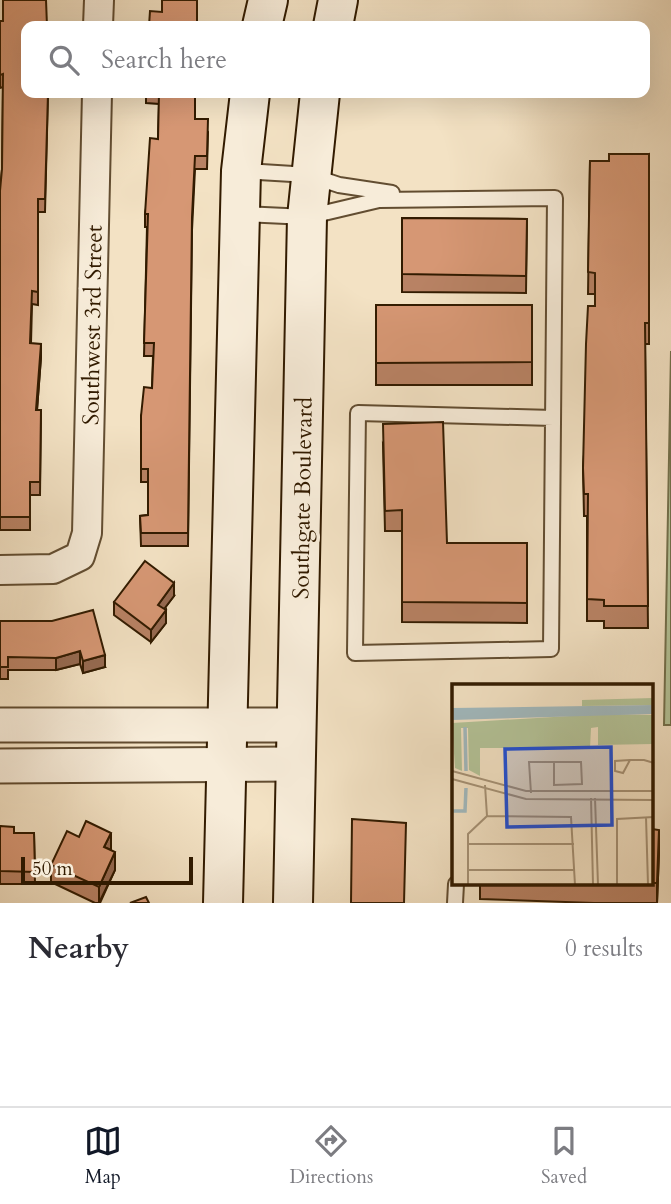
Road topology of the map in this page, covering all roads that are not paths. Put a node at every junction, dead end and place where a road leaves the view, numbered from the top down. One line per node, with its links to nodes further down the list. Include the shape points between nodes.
1 (99, 0): 4 (street)
2 (268, 0): 5 (main road)
3 (338, 0): 6 (main road)
4 (98, 21)
5 (263, 21)
6 (334, 21)
7 (97, 98): 16 (street, Southwest 3rd Street, via 87,533 80,556 53,569)
8 (249, 98): 10 (main road)
9 (319, 98): 11 (main road, Southgate Boulevard)
10 (241, 171): 11 (lane); 13 (main road)
11 (309, 175): 12 (lane, via 339,185); 14 (main road, Southgate Boulevard)
12 (418, 198): 14 (lane, via 379,200); 15 (lane, via 555,198)
13 (240, 214): 14 (lane); 17 (main road)
14 (307, 216): 19 (main road, Southgate Boulevard)
15 (553, 418): 15 (lane, via 551,649 355,653 358,414)
16 (0, 570)
17 (228, 724): 18 (street); 19 (street); 20 (main road)
18 (0, 725)
19 (298, 725): 21 (main road, Southgate Boulevard)
20 (227, 763): 21 (street); 22 (street); 23 (main road)
21 (297, 764): 24 (main road, Southgate Boulevard)
22 (0, 765)
23 (223, 903)
24 (293, 903)

